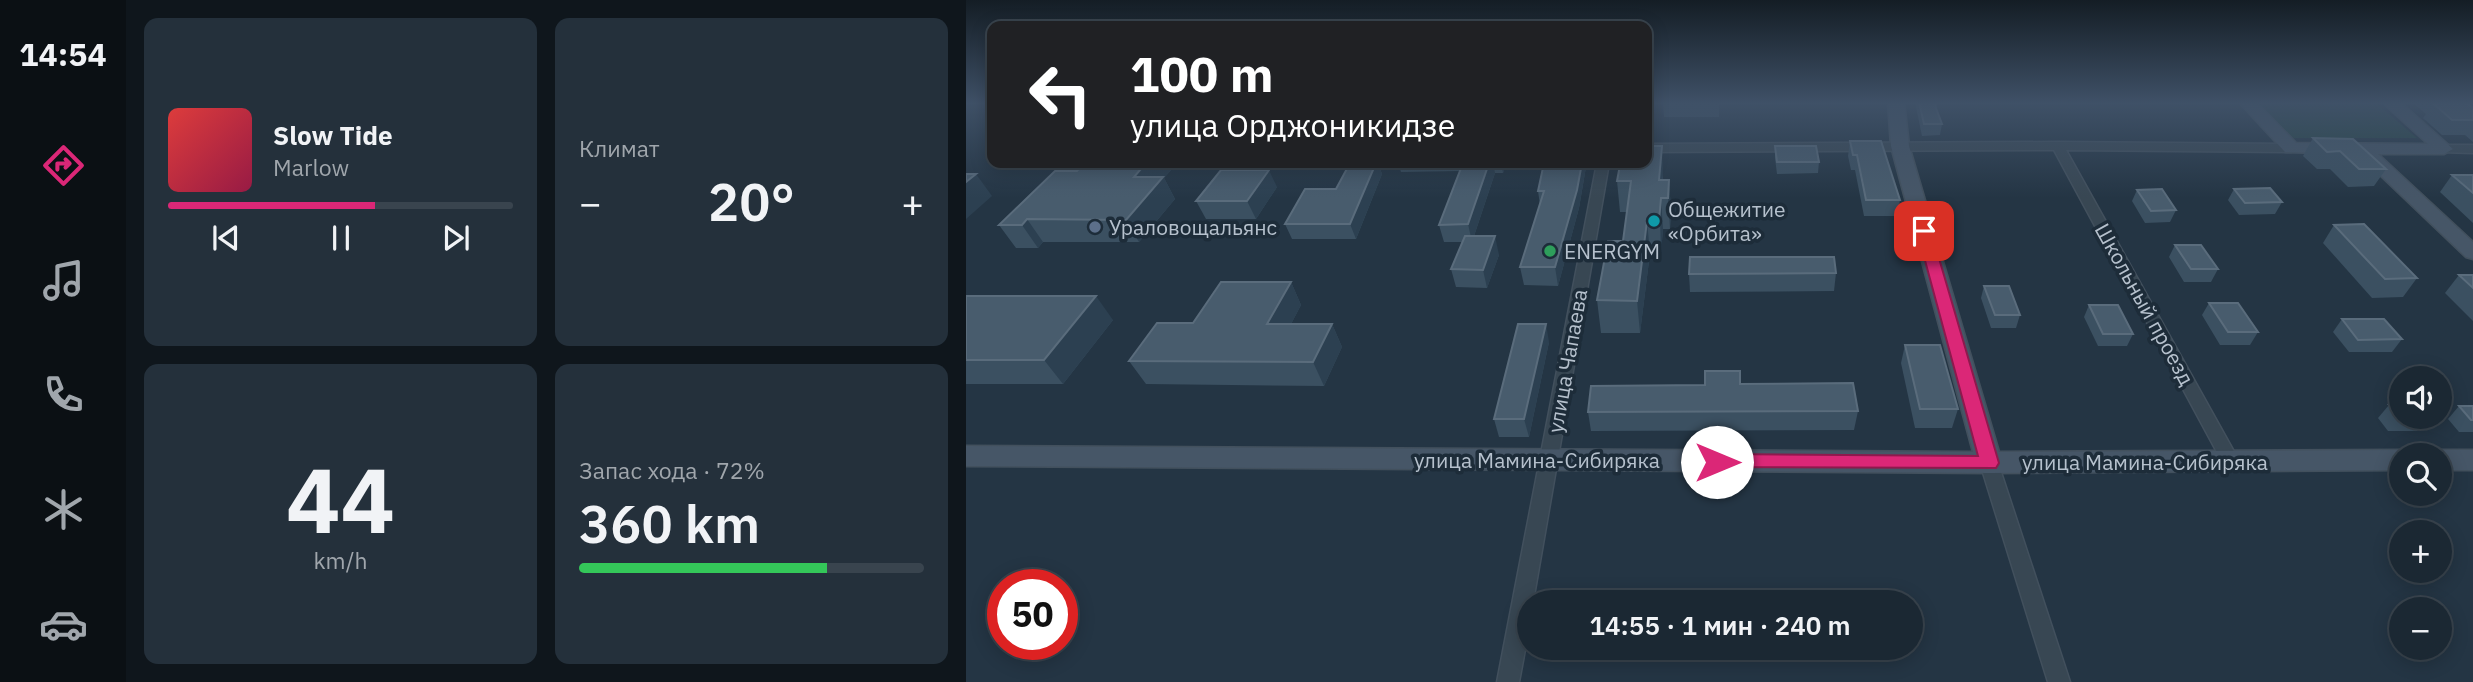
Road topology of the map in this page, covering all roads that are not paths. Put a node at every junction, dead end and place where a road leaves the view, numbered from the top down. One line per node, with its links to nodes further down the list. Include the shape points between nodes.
1 (1899, 134): 4 (main road)
2 (2277, 134): 7 (main road)
3 (2427, 134): 9 (main road)
4 (1900, 146): 5 (street); 6 (street); 19 (main road)
5 (2058, 146): 7 (street); 18 (street, Школьный проезд)
6 (1652, 148)
7 (2291, 148): 8 (street)
8 (2363, 149): 9 (street); 12 (main road)
9 (2444, 149): 10 (street)
10 (2473, 149)
11 (1602, 168): 14 (street, улица Чапаева)
12 (2473, 253)
13 (966, 456): 14 (main road, улица Мамина-Сибиряка)
14 (1550, 460): 19 (main road, улица Мамина-Сибиряка); 20 (street, улица Чапаева)
15 (2389, 460): 18 (main road, улица Мамина-Сибиряка)
16 (2452, 460): 17 (main road)
17 (2473, 460)
18 (2231, 462): 19 (main road, улица Мамина-Сибиряка)
19 (1989, 463): 21 (street)
20 (1508, 682)
21 (2059, 682)

